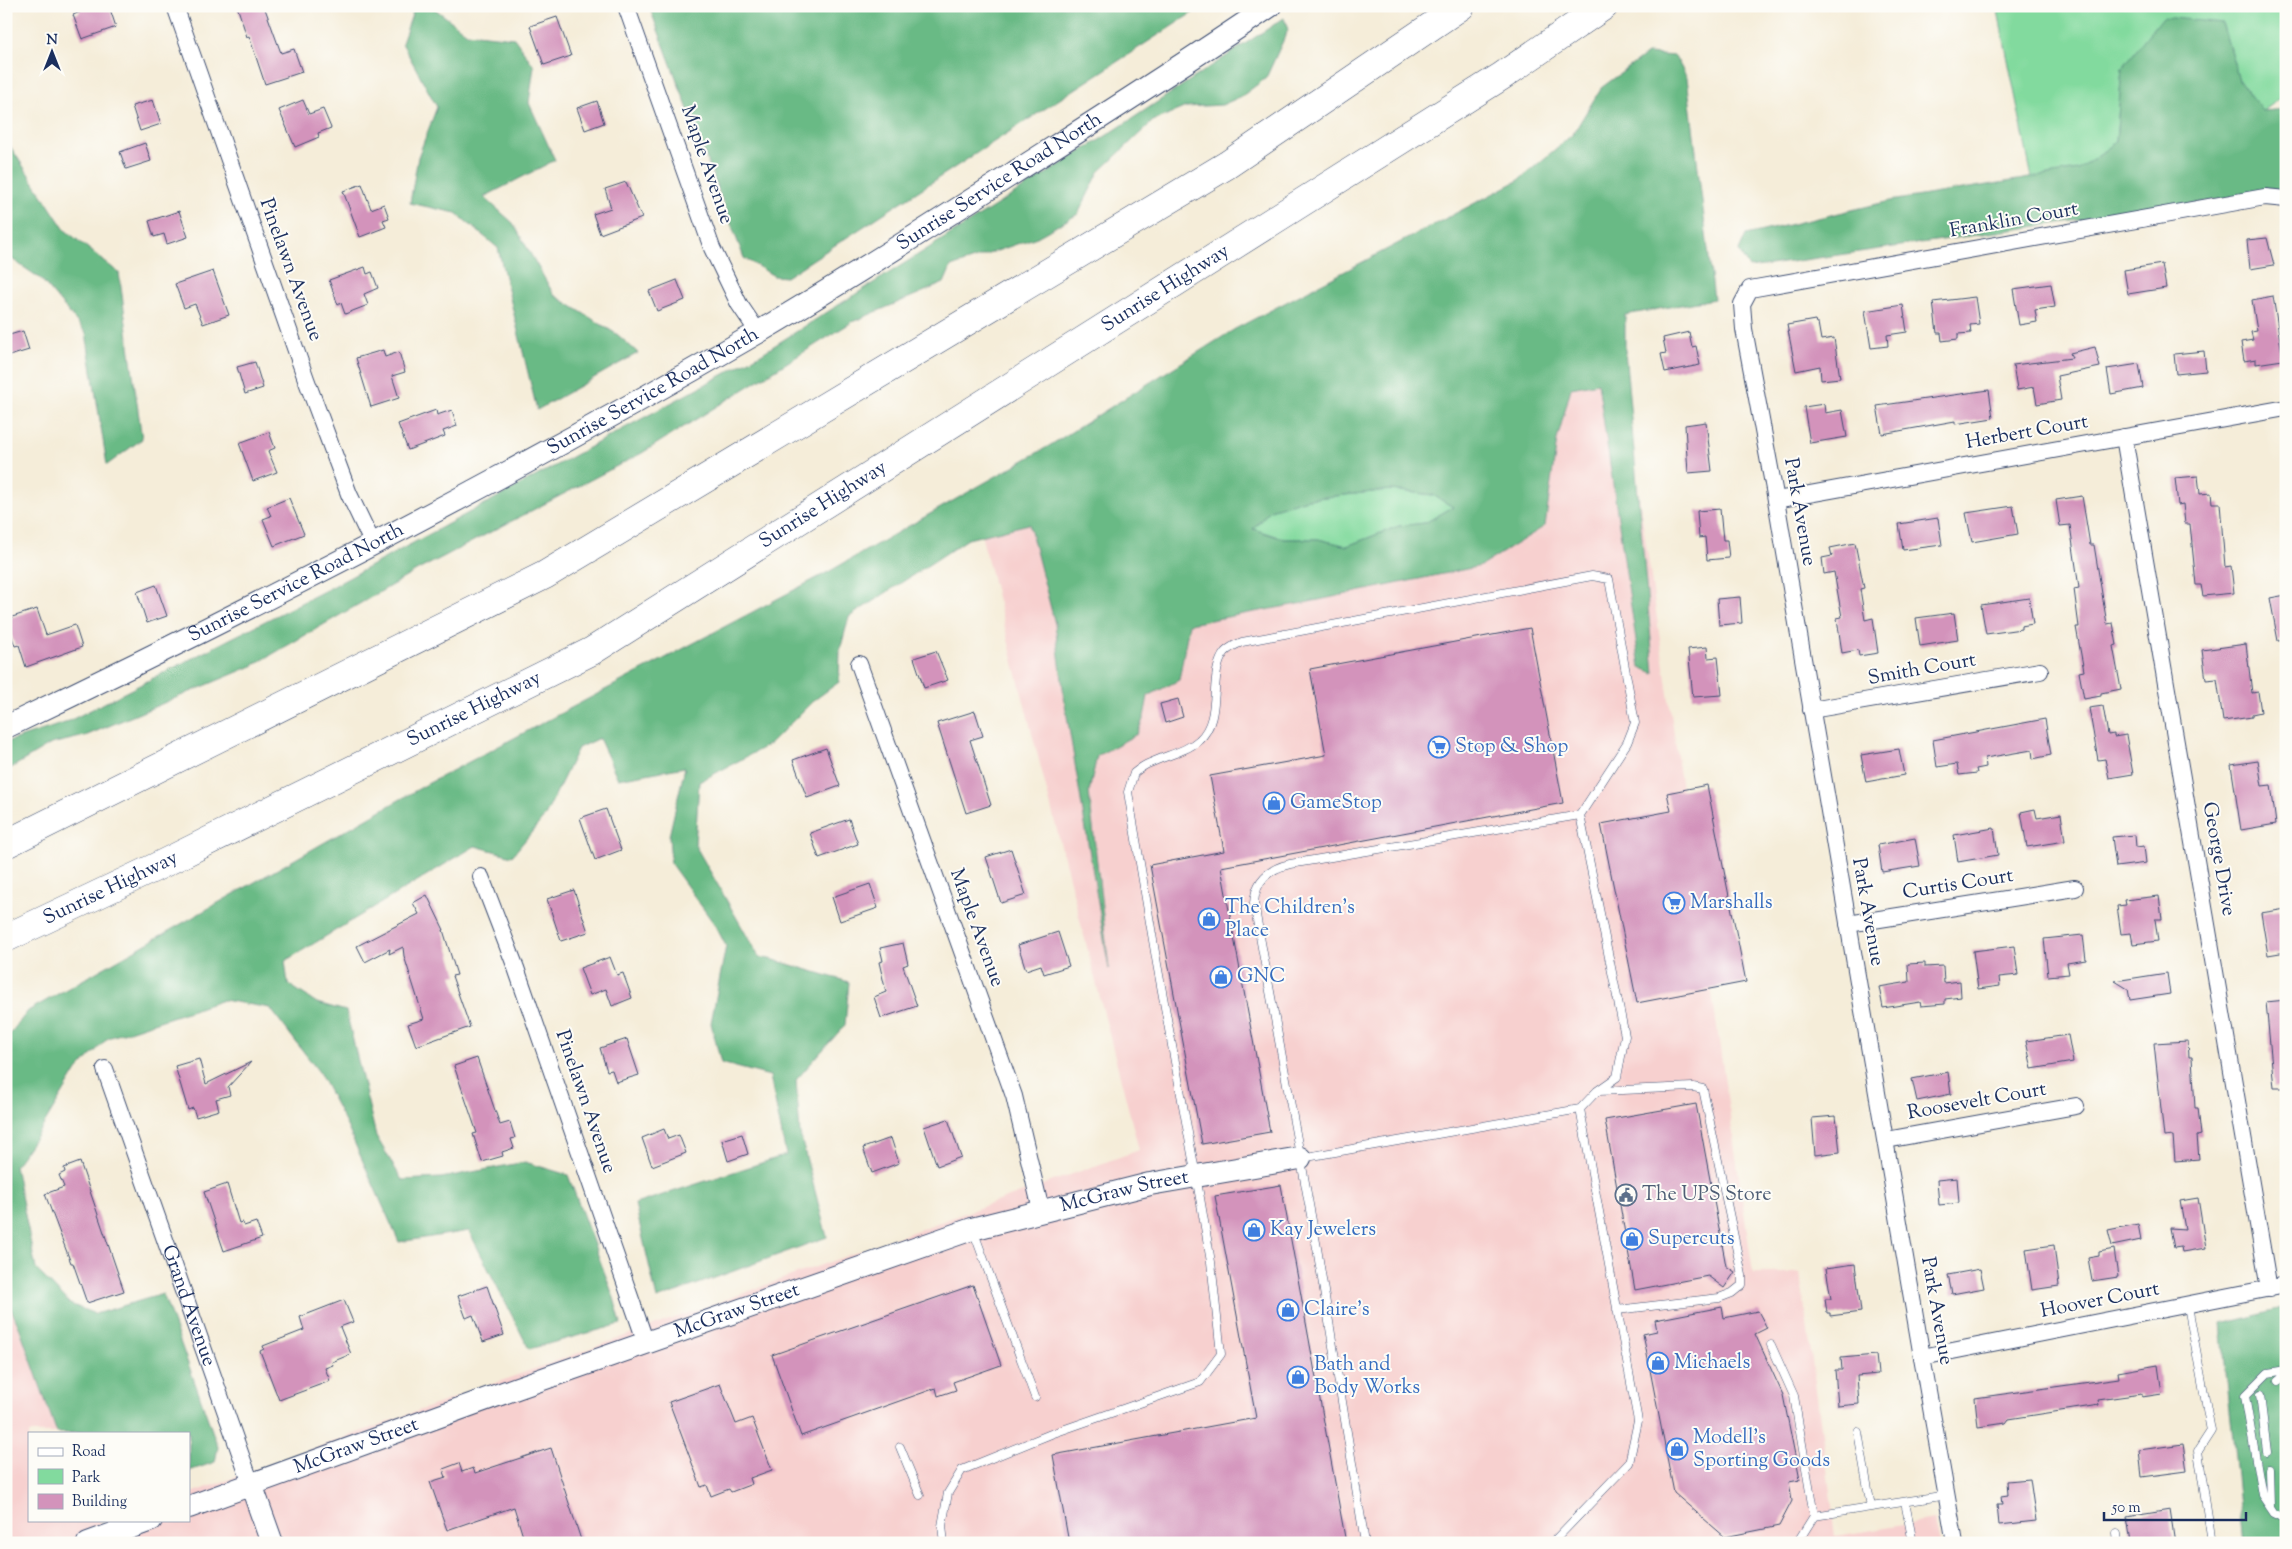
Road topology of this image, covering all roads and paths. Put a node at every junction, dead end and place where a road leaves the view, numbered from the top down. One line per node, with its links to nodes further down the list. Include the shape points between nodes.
1 (175, 6): 12 (street, Pinelawn Avenue, via 306,379 349,494)
2 (626, 6): 8 (street, Maple Avenue, via 712,248 739,304)
3 (1270, 6): 8 (street, Sunrise Service Road North, via 952,213)
4 (1461, 6): 18 (highway, via 1227,165 545,575)
5 (1604, 6): 19 (highway, Sunrise Highway, via 1502,76 592,651)
6 (2286, 200): 7 (street, Franklin Court, via 2265,197)
7 (1750, 290): 11 (street, Park Avenue, via 1742,304 1744,329)
8 (758, 332): 12 (street, Sunrise Service Road North)
9 (2286, 408): 10 (street, Herbert Court)
10 (2124, 437): 11 (street, Herbert Court); 35 (street, George Drive)
11 (1776, 500): 15 (street, Park Avenue)
12 (373, 544): 16 (street, Sunrise Service Road North, via 202,633)
13 (859, 664): 32 (street, Maple Avenue, via 1014,1096)
14 (2040, 671): 15 (street, Smith Court)
15 (1811, 710): 22 (street, Park Avenue)
16 (6, 727)
17 (1580, 815): 26 (lane, via 1625,1036 1617,1078); 30 (lane, via 1290,864 1262,878 1254,895 1254,904); 31 (lane, via 1627,744 1635,723 1609,579 1592,576 1252,640 1225,652 1218,669 1216,700 1209,725 1200,740 1134,773 1128,792)
18 (6, 844)
19 (156, 867): 23 (highway, Sunrise Highway); 24 (highway)
20 (481, 877): 38 (street, Pinelawn Avenue, via 516,968)
21 (2075, 888): 22 (street, Curtis Court)
22 (1848, 924): 29 (street, Park Avenue)
23 (6, 938)
24 (6, 958)
25 (105, 1069): 50 (street, Grand Avenue)
26 (1597, 1091): 28 (lane); 37 (lane, via 1703,1089 1742,1275 1742,1285 1719,1298)
27 (2076, 1106): 29 (street, Roosevelt Court)
28 (1580, 1109): 30 (lane); 37 (lane)
29 (1886, 1140): 40 (street, Park Avenue)
30 (1300, 1158): 31 (street, McGraw Street); 64 (lane)
31 (1196, 1175): 32 (street, McGraw Street); 63 (lane, via 1221,1354 1200,1382 1051,1434 962,1470 948,1493 942,1526)
32 (1041, 1210): 33 (street, McGraw Street)
33 (972, 1229): 38 (street, McGraw Street); 45 (lane)
34 (2286, 1286): 35 (street, Hoover Court)
35 (2269, 1289): 36 (street, Hoover Court)
36 (2188, 1306): 40 (street, Hoover Court); 70 (lane, via 2211,1431 2198,1451)
37 (1617, 1310): 65 (lane, via 1638,1421 1629,1463)
38 (646, 1343): 50 (street, McGraw Street)
39 (1770, 1345): 57 (lane, via 1794,1396)
40 (1922, 1357): 52 (street, Park Avenue)
41 (2286, 1370): 56 (lane, via 2268,1373 2245,1396 2262,1495)
42 (2286, 1376): 43 (lane)
43 (2278, 1381)
44 (2260, 1395): 48 (lane)
45 (1035, 1397)
46 (1858, 1432): 55 (lane)
47 (900, 1447): 51 (lane)
48 (2267, 1452)
49 (2270, 1469): 56 (lane)
50 (251, 1484): 54 (street, McGraw Street); 62 (street, Grand Avenue)
51 (920, 1495)
52 (1947, 1495): 53 (lane); 68 (street, Park Avenue)
53 (1905, 1502): 55 (lane); 67 (lane)
54 (190, 1507)
55 (1871, 1507): 57 (lane)
56 (2270, 1508): 58 (lane)
57 (1814, 1516): 66 (lane)
58 (2286, 1519)
59 (146, 1522): 61 (street)
60 (2117, 1534): 69 (lane)
61 (88, 1543)
62 (272, 1543)
63 (944, 1543)
64 (1365, 1543)
65 (1552, 1543)
66 (1796, 1543)
67 (1912, 1543)
68 (1955, 1543)
69 (2118, 1543)
70 (2212, 1543)

